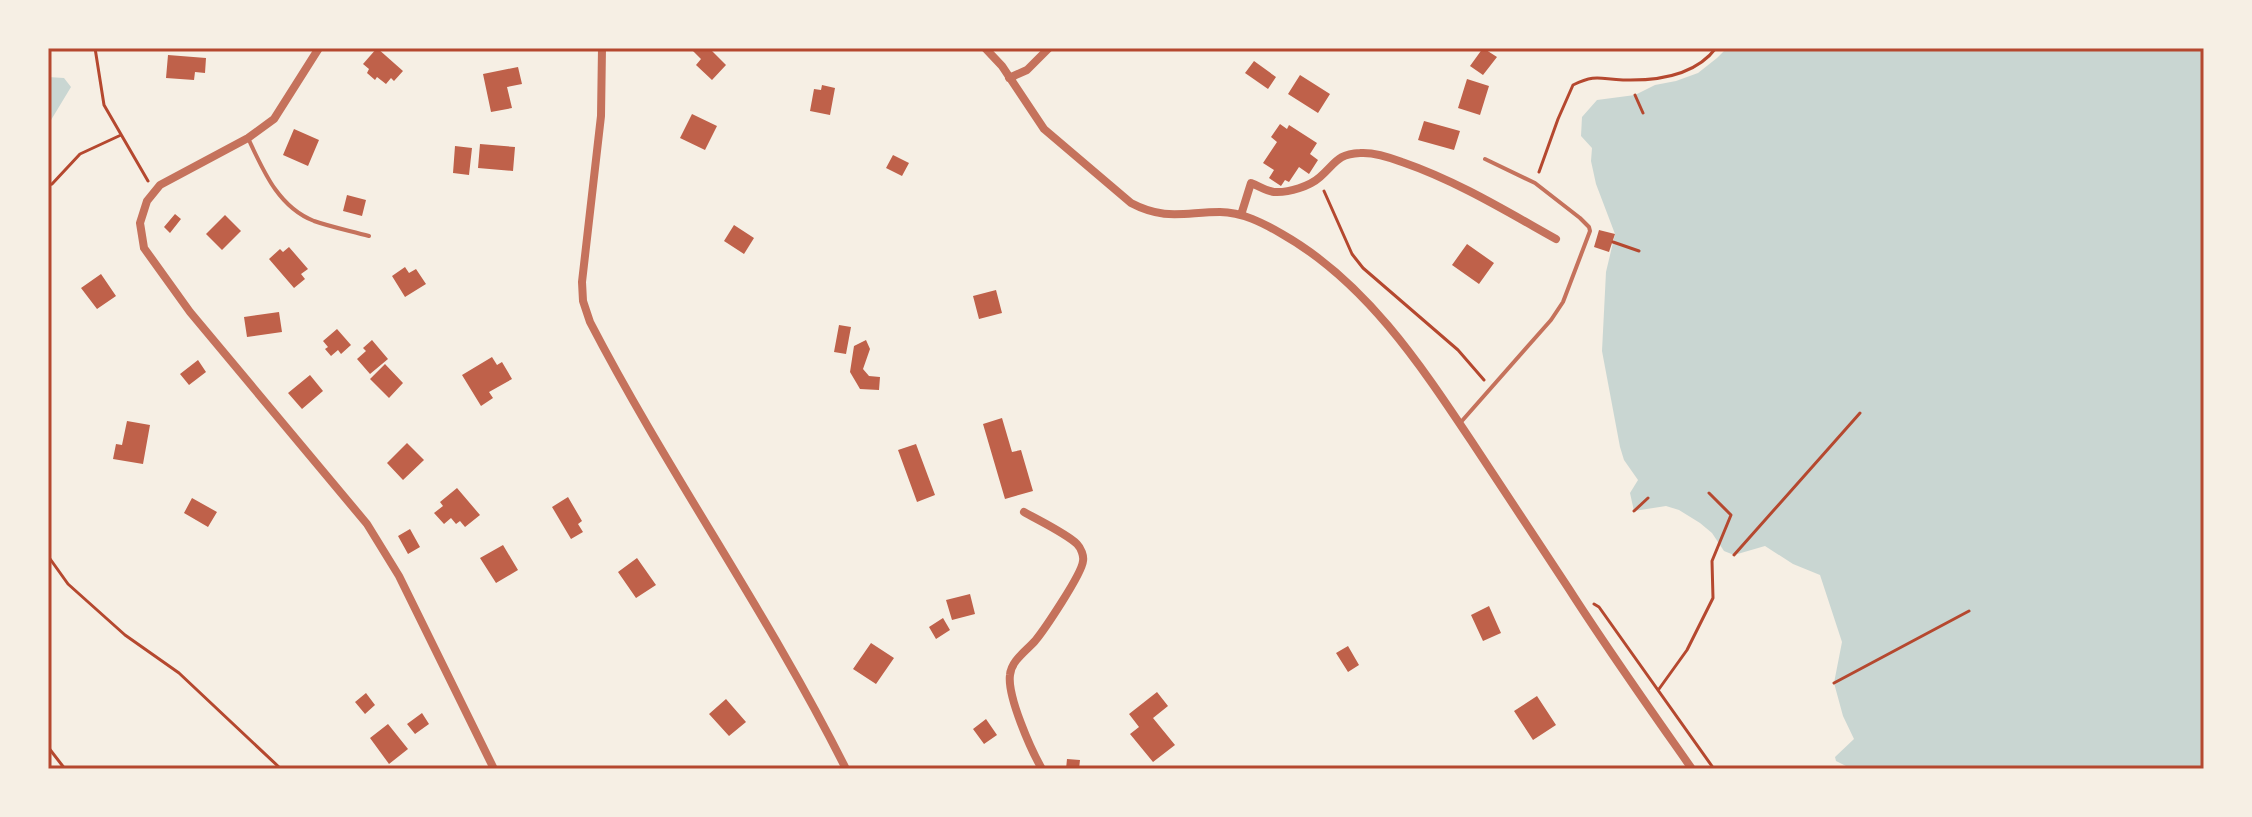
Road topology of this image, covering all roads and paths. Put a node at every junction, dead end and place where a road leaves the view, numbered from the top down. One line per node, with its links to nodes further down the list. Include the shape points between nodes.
1 (95, 48): 10 (path, via 104,105)
2 (319, 48): 11 (street, via 274,119)
3 (602, 48): 39 (street, via 601,116 583,265 583,301 590,322)
4 (985, 48): 7 (street)
5 (1049, 48): 7 (street, via 1027,70)
6 (1716, 48): 14 (path, via 1682,73 1624,80 1589,77 1573,85)
7 (1009, 78): 17 (street, via 1044,129 1131,203 1168,215)
8 (1635, 95): 9 (path)
9 (1643, 113)
10 (121, 135): 15 (path, via 80,154); 16 (path)
11 (248, 138): 16 (street); 18 (lane, via 280,196 300,214)
12 (1485, 159): 14 (lane)
13 (1318, 179): 17 (street, via 1283,192 1251,183); 19 (street, via 1340,156 1386,156 1471,191); 22 (path, via 1357,261 1458,350)
14 (1535, 183): 22 (lane, via 1590,231 1563,302)
15 (48, 185)
16 (154, 191): 38 (street, via 140,223 144,248 190,312 367,524 399,576)
17 (1241, 215): 24 (street, via 1319,259 1370,305)
18 (369, 236)
19 (1556, 239)
20 (1613, 242): 21 (path)
21 (1639, 251)
22 (1489, 391): 24 (lane)
23 (1860, 413): 29 (path)
24 (1459, 424): 31 (street)
25 (1709, 493): 34 (path, via 1731,515 1712,561 1713,598 1687,650)
26 (1648, 498): 27 (path)
27 (1634, 511)
28 (1024, 512): 40 (street, via 1076,543 1083,562 1009,674 1021,722)
29 (1734, 555)
30 (48, 556): 37 (path, via 68,584 125,635 179,673)
31 (1570, 591): 34 (path, via 1599,607); 41 (street)
32 (1969, 611): 33 (path)
33 (1834, 683)
34 (1659, 689): 42 (path)
35 (48, 747): 36 (path)
36 (65, 769)
37 (281, 769)
38 (494, 769)
39 (846, 769)
40 (1042, 769)
41 (1692, 769)
42 (1714, 769)

